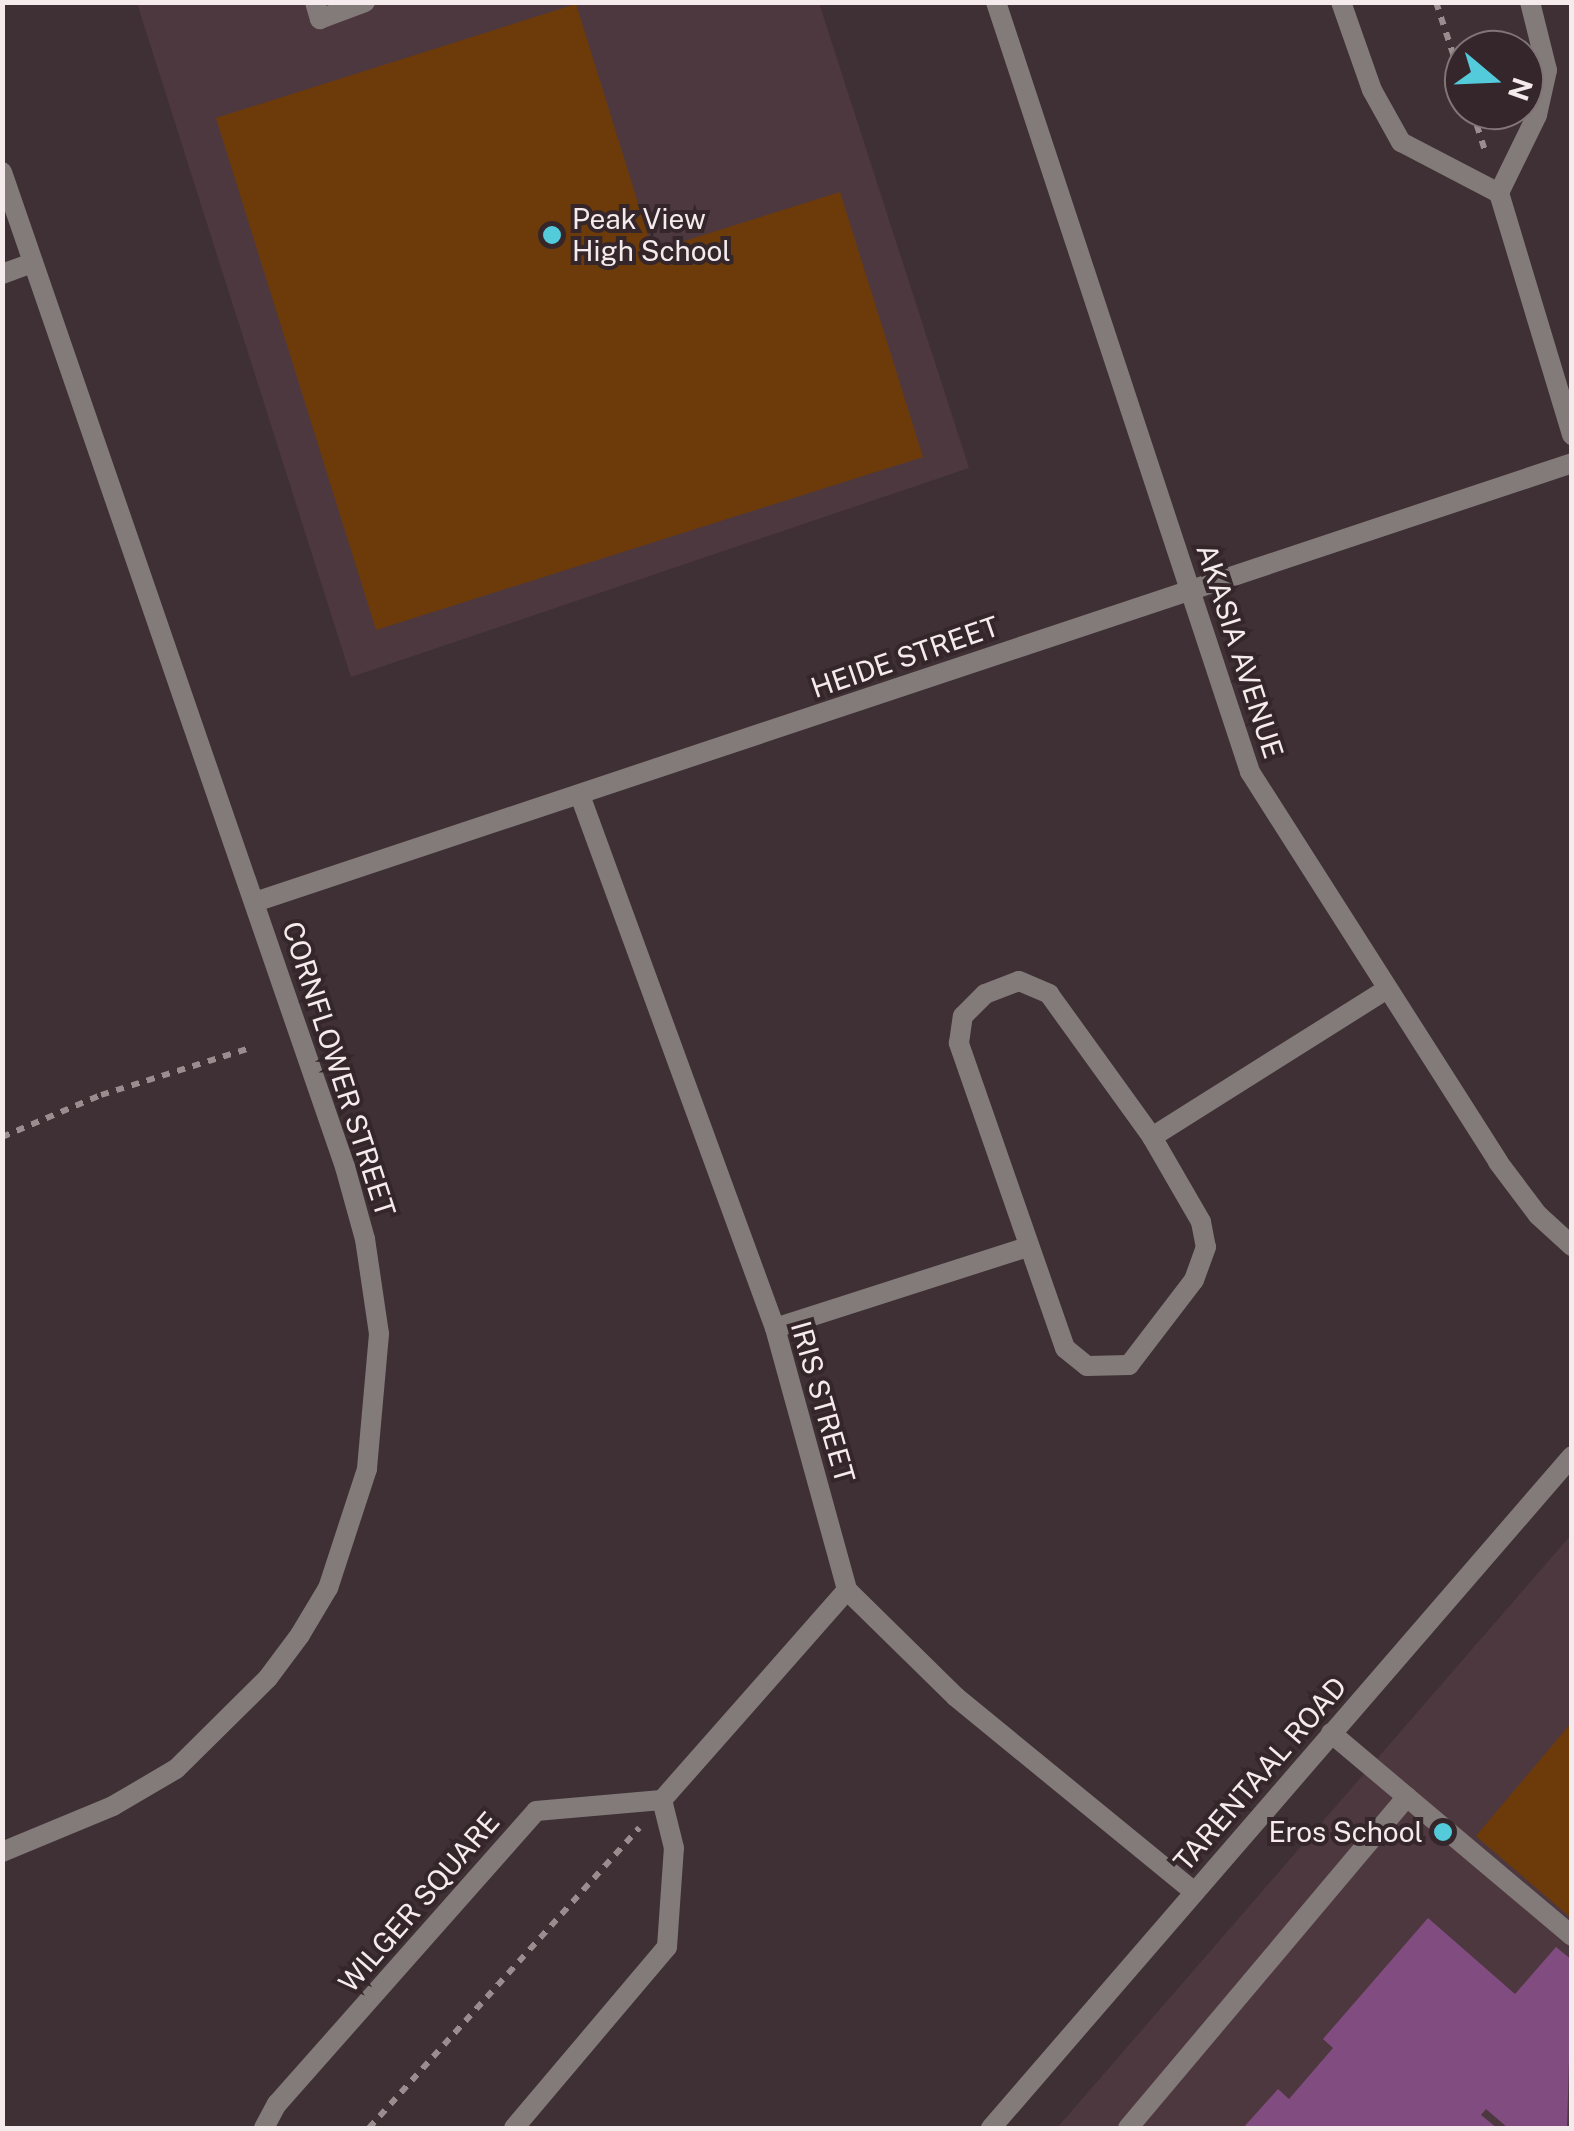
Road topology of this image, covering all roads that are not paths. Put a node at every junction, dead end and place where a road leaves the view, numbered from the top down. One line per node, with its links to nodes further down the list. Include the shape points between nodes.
1 (314, 2): 2 (street, via 320,18)
2 (365, 2)
3 (996, 2): 12 (street, AKASIA AVENUE)
4 (1341, 2): 7 (street, via 1372,90 1401,142)
5 (1530, 2): 7 (street, via 1548,70 1537,115)
6 (2, 172): 8 (street, CORNFLOWER STREET)
7 (1500, 193): 10 (street)
8 (33, 263): 9 (street); 14 (street, CORNFLOWER STREET)
9 (2, 274)
10 (1572, 435)
11 (1572, 463): 12 (street, HEIDE STREET)
12 (1191, 588): 13 (street, HEIDE STREET); 15 (street, AKASIA AVENUE, via 1250,772)
13 (582, 798): 14 (street, HEIDE STREET); 19 (street, IRIS STREET)
14 (255, 902): 25 (street, CORNFLOWER STREET, via 365,1238 379,1334 367,1469 328,1588 268,1678 228,1722 176,1769 113,1806)
15 (1387, 989): 16 (street); 17 (street, AKASIA AVENUE, via 1519,1192)
16 (1152, 1137): 18 (street, via 1201,1222 1206,1246 1194,1280 1129,1365 1088,1366 1065,1348); 18 (street, via 1049,994 1019,981 985,994 963,1016 960,1043)
17 (1572, 1246)
18 (1027, 1247): 19 (street)
19 (775, 1328): 21 (street, IRIS STREET)
20 (1572, 1456): 22 (street, TARENTAAL ROAD)
21 (846, 1590): 24 (street); 26 (street, IRIS STREET, via 932,1676)
22 (1331, 1733): 23 (street); 26 (street, TARENTAAL ROAD)
23 (1407, 1797): 27 (street); 31 (street)
24 (662, 1800): 28 (street, WILGER SQUARE, via 536,1811 278,2104); 29 (street, via 674,1848 667,1947)
25 (2, 1852)
26 (1194, 1892): 30 (street, TARENTAAL ROAD)
27 (1572, 1936)
28 (264, 2128)
29 (514, 2128)
30 (991, 2128)
31 (1128, 2128)

